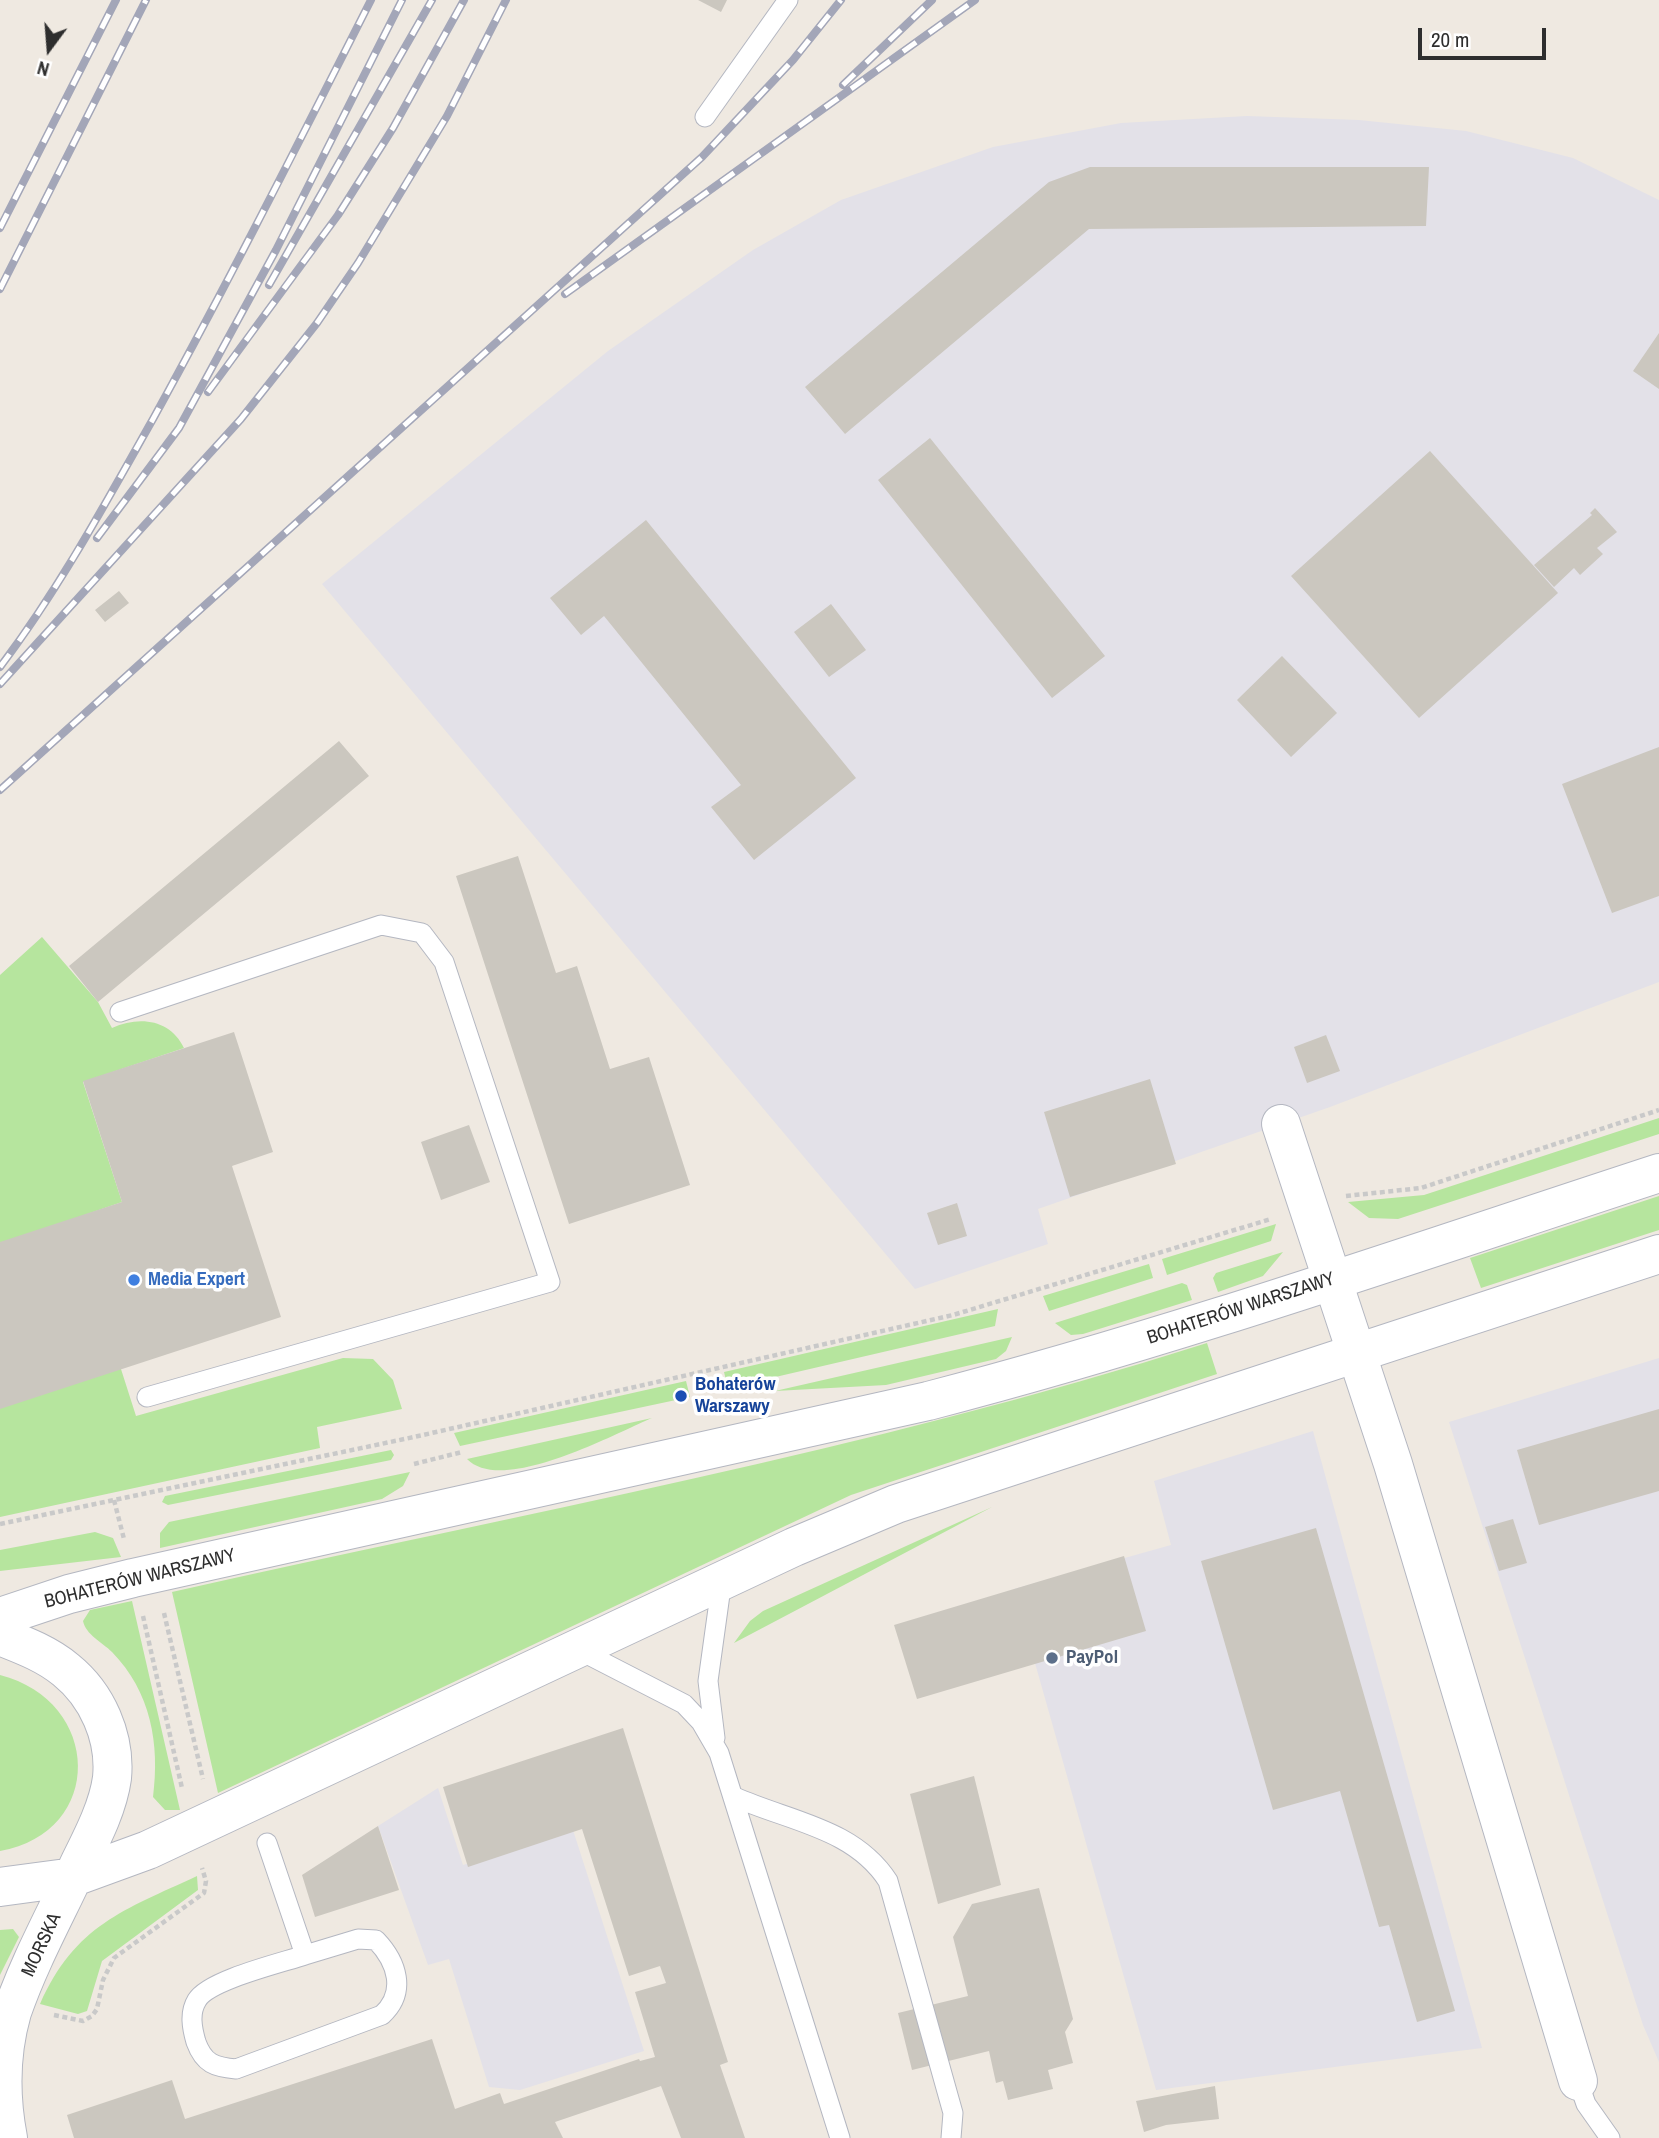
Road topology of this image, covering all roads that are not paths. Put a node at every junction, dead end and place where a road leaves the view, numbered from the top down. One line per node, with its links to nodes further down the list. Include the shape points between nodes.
1 (788, 0): 2 (lane)
2 (705, 117)
3 (121, 1012): 9 (lane, via 381,925 422,933 444,962 550,1282)
4 (1281, 1124): 7 (street)
5 (1659, 1173): 7 (street, BOHATERÓW WARSZAWY)
6 (1659, 1254): 8 (street)
7 (1333, 1280): 8 (street); 11 (street, BOHATERÓW WARSZAWY, via 1131,1346 928,1401 155,1573)
8 (1357, 1353): 10 (street, via 930,1492 857,1519); 20 (street)
9 (147, 1397)
10 (722, 1580): 13 (street); 14 (lane, via 708,1681)
11 (0, 1617)
12 (0, 1636): 17 (street, MORSKA, via 65,1669 95,1702 110,1741 112,1780)
13 (577, 1648): 14 (lane, via 684,1704); 17 (street, via 160,1844)
14 (719, 1753): 15 (lane)
15 (735, 1797): 22 (lane); 23 (lane, via 837,1836 878,1866 888,1881 953,2113)
16 (267, 1843): 19 (lane)
17 (74, 1877): 18 (street); 21 (street, MORSKA, via 33,1960 6,2037 1,2093)
18 (0, 1887)
19 (305, 1955): 19 (lane, via 211,1987 198,1998 191,2014 201,2056 214,2067 236,2069 382,2015 393,2004 396,1973 389,1954 376,1940 358,1939)
20 (1578, 2081): 24 (lane, via 1586,2104)
21 (8, 2138)
22 (840, 2138)
23 (951, 2138)
24 (1611, 2138)

